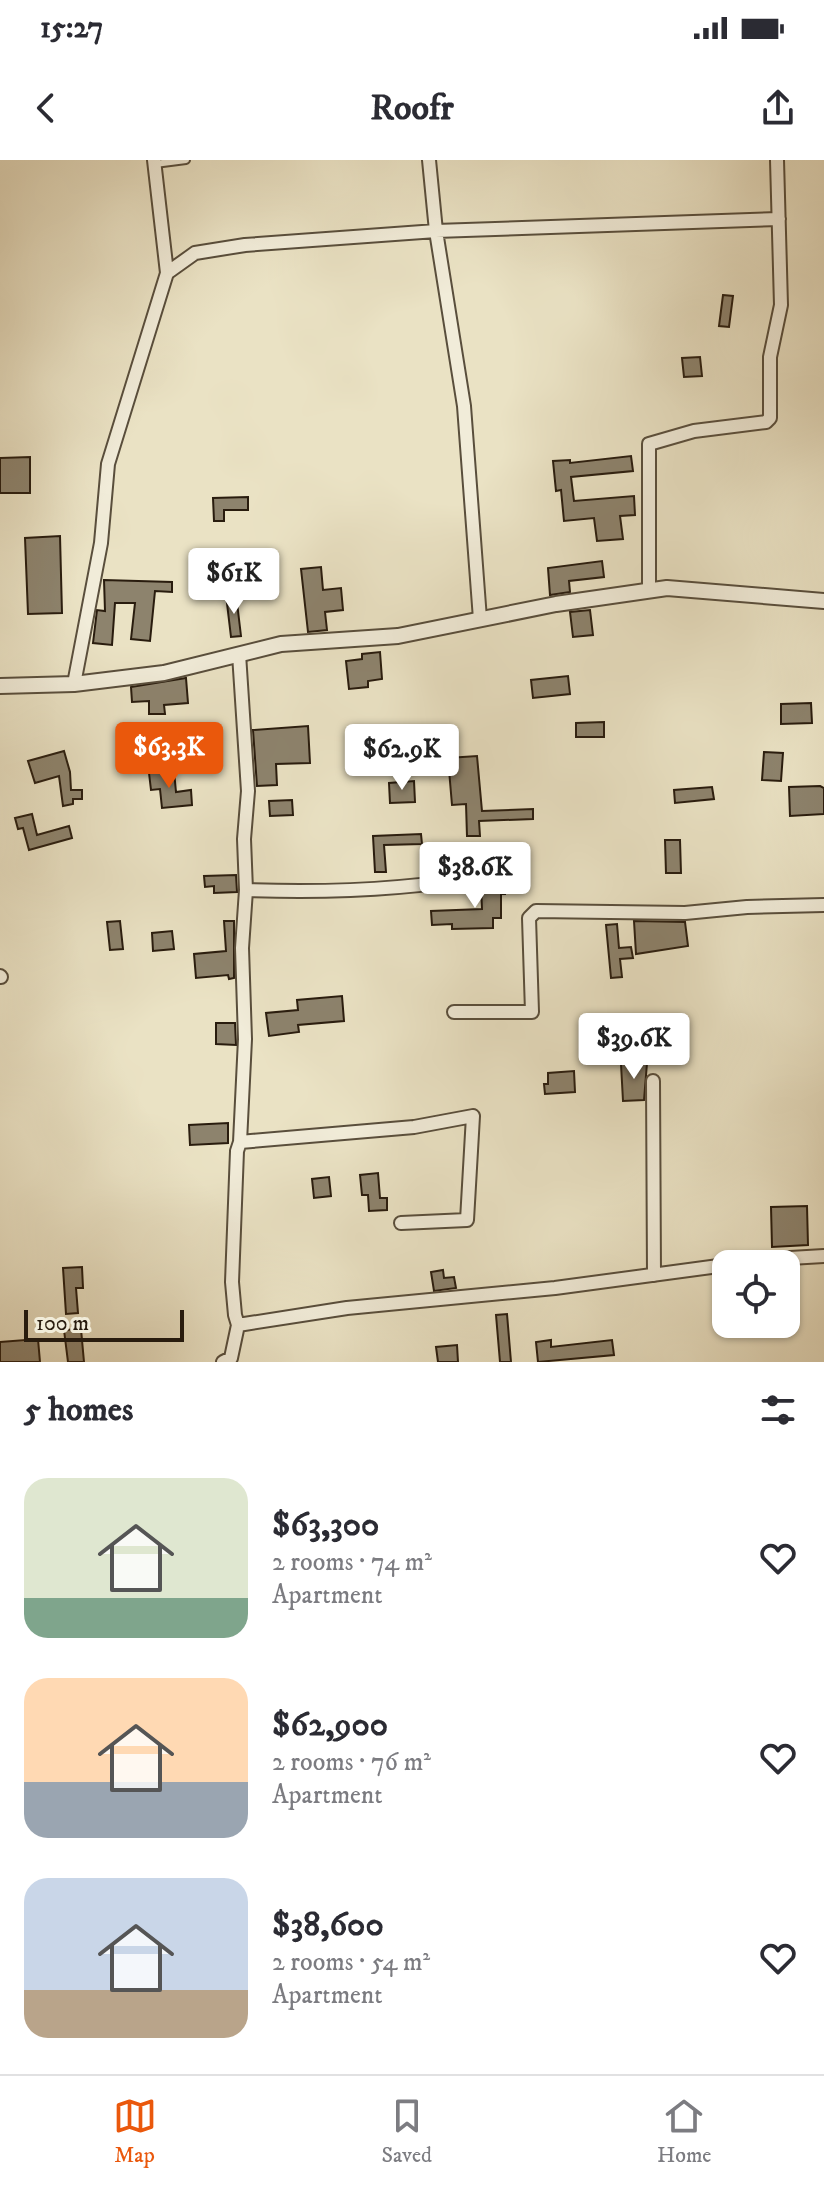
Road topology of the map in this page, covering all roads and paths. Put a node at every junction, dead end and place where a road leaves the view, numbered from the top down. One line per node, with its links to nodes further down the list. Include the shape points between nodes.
1 (186, 160): 4 (lane)
2 (429, 160): 6 (street)
3 (777, 160): 5 (street)
4 (155, 162): 7 (street)
5 (779, 219): 6 (street); 8 (street, via 781,305 770,357 770,418 649,444)
6 (436, 231): 7 (street, via 220,249 195,253); 10 (street, via 464,406)
7 (167, 273): 12 (street, via 108,464 101,543)
8 (649, 591): 9 (street, via 667,588); 10 (street)
9 (824, 601)
10 (480, 619): 11 (street, via 398,636 281,644)
11 (239, 654): 12 (street, via 164,673); 15 (street, via 248,791)
12 (74, 684): 13 (street)
13 (0, 686)
14 (488, 875): 15 (street, via 449,883)
15 (246, 890): 19 (street)
16 (824, 905): 17 (street, via 685,913 536,911 529,918 532,1012)
17 (454, 1012)
18 (653, 1081): 24 (street)
19 (240, 1142): 20 (street, via 414,1127 473,1116 467,1220); 25 (street, via 232,1282)
20 (401, 1223)
21 (824, 1256): 22 (street)
22 (800, 1257)
23 (712, 1267): 24 (street)
24 (654, 1275): 25 (street)
25 (238, 1325): 26 (street, via 231,1358)
26 (223, 1362)

